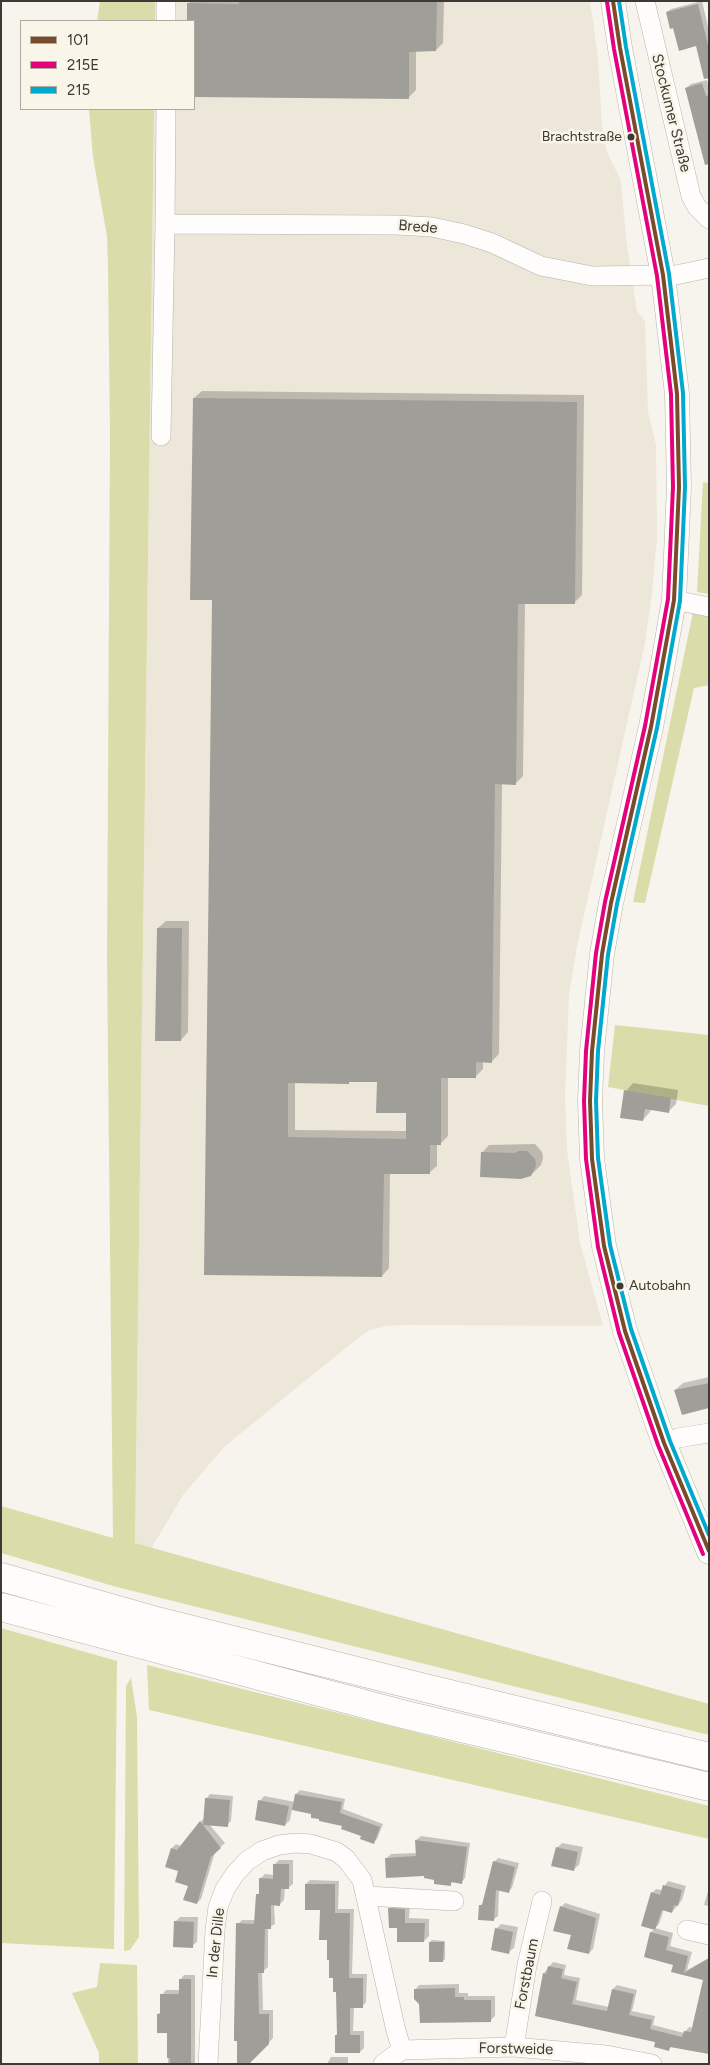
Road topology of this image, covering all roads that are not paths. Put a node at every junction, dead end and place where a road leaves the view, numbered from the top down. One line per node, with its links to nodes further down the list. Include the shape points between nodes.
1 (166, 1): 5 (street)
2 (613, 1): 10 (main road)
3 (660, 1): 4 (street)
4 (646, 8): 7 (street, Stockumer Straße, via 691,196)
5 (166, 20)
6 (166, 110): 8 (street)
7 (709, 219)
8 (165, 224): 10 (street, Brede, via 432,227 492,243 541,266 592,276); 11 (street)
9 (709, 268): 10 (street)
10 (663, 275): 12 (main road, via 678,394 679,487)
11 (161, 436)
12 (674, 600): 13 (street); 15 (main road, via 651,727 605,937 592,1051 590,1101 592,1159 606,1254 625,1330)
13 (709, 607)
14 (709, 1433): 15 (street)
15 (664, 1443): 16 (main road)
16 (709, 1552)
17 (1, 1577): 19 (highway, via 153,1620)
18 (1, 1607): 20 (highway, via 402,1714)
19 (709, 1756)
20 (709, 1787)
21 (367, 1896): 22 (street); 27 (street, In der Dille); 28 (street, In der Dille, via 362,1880 346,1858 311,1844 278,1845 247,1861 225,1889 217,1915)
22 (454, 1901)
23 (542, 1901): 26 (street, Forstbaum, via 527,1965)
24 (687, 1930): 25 (street)
25 (709, 1935)
26 (514, 2047): 27 (street, Forstweide); 30 (street, Forstweide, via 606,2055)
27 (402, 2050): 29 (street)
28 (208, 2064)
29 (383, 2064)
30 (652, 2064)

